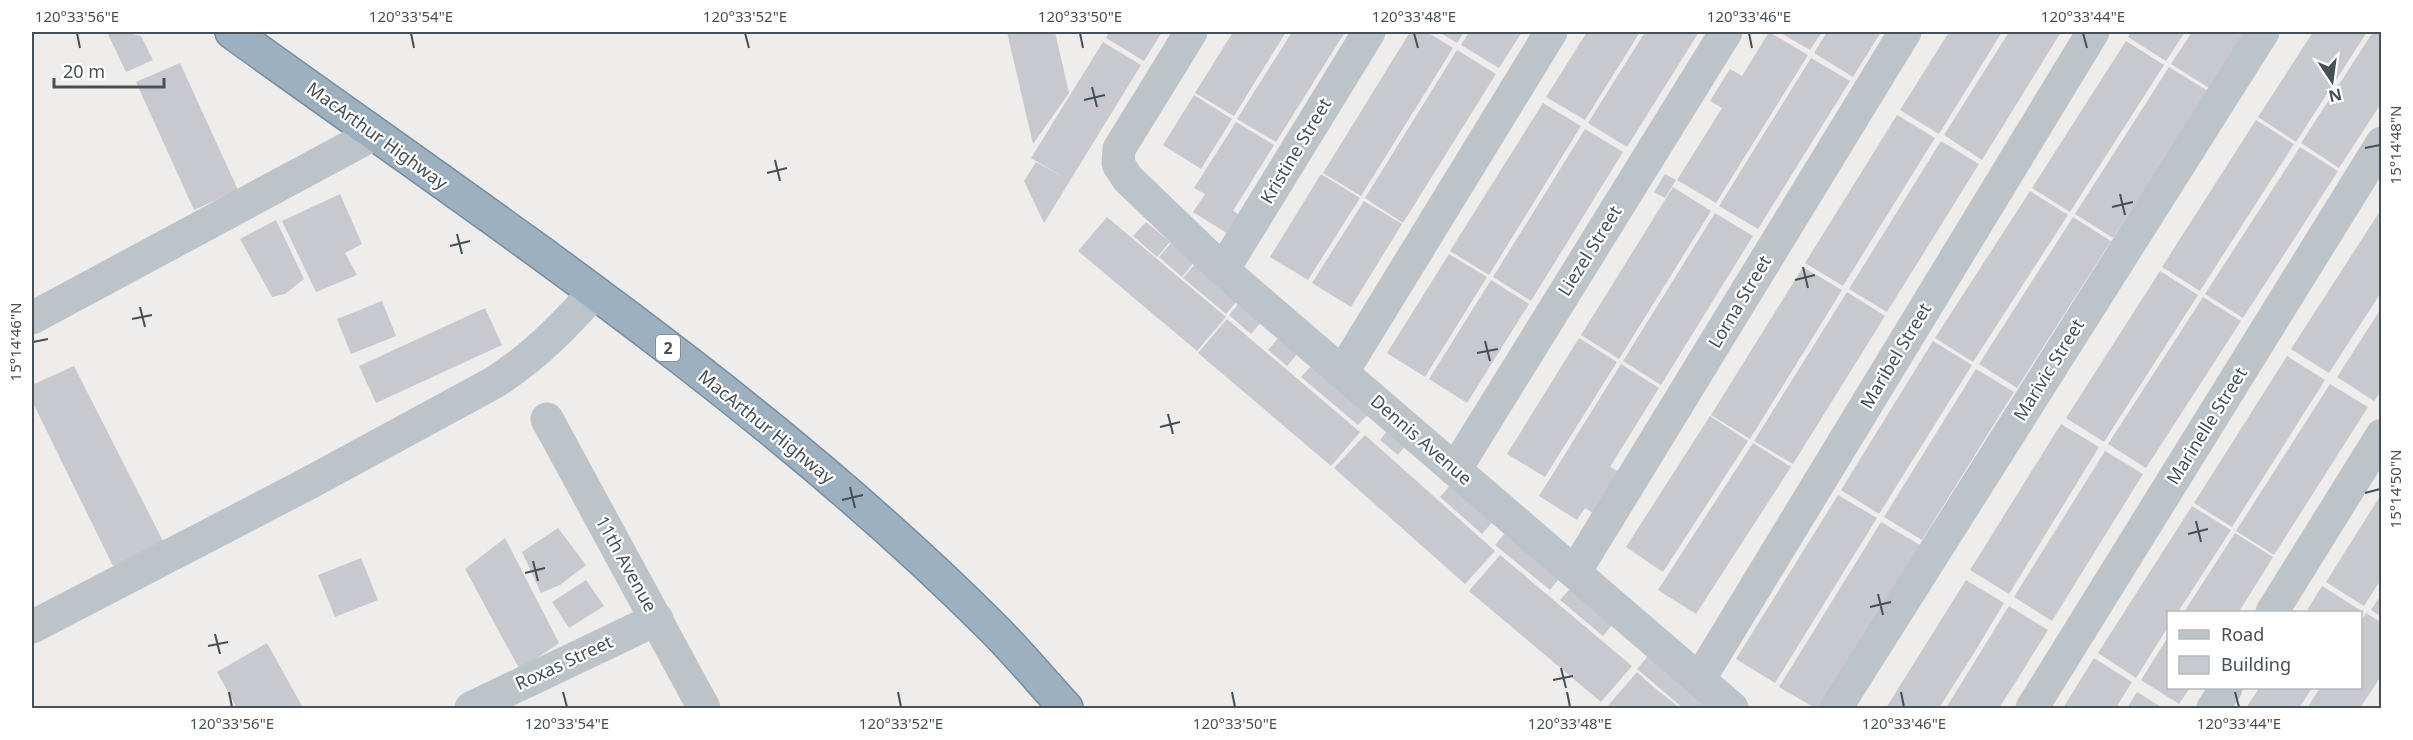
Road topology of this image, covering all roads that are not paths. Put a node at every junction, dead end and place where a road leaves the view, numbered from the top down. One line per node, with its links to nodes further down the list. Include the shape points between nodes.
1 (232, 32): 9 (highway, MacArthur Highway / 2)
2 (1191, 32): 11 (street, Dennis Avenue, via 1119,148 1118,164 1128,179)
3 (1369, 32): 11 (street, Kristine Street)
4 (1551, 32): 14 (street)
5 (1726, 32): 17 (street, Liezel Street)
6 (1905, 32): 18 (street, Lorna Street)
7 (2093, 32): 22 (street, Maribel Street)
8 (2263, 32): 28 (street, Marivic Street)
9 (374, 134): 12 (highway, MacArthur Highway / 2); 13 (street)
10 (2382, 143): 29 (street, Marinelle Street)
11 (1222, 270): 14 (street, Dennis Avenue)
12 (594, 293): 21 (street, via 554,338 495,382); 26 (highway, MacArthur Highway / 2, via 705,377 898,537 995,630)
13 (32, 318)
14 (1342, 373): 17 (street, Dennis Avenue)
15 (547, 419): 20 (street, 11th Avenue)
16 (2382, 435): 19 (street)
17 (1455, 470): 18 (street, Dennis Avenue)
18 (1575, 572): 22 (street, Dennis Avenue)
19 (2273, 611)
20 (657, 619): 24 (street, Roxas Street); 25 (street, 11th Avenue)
21 (32, 627)
22 (1699, 680): 27 (street, Dennis Avenue)
23 (2225, 689): 30 (street)
24 (471, 708)
25 (704, 708)
26 (1066, 708)
27 (1732, 708)
28 (1836, 708)
29 (2032, 708)
30 (2213, 708)

